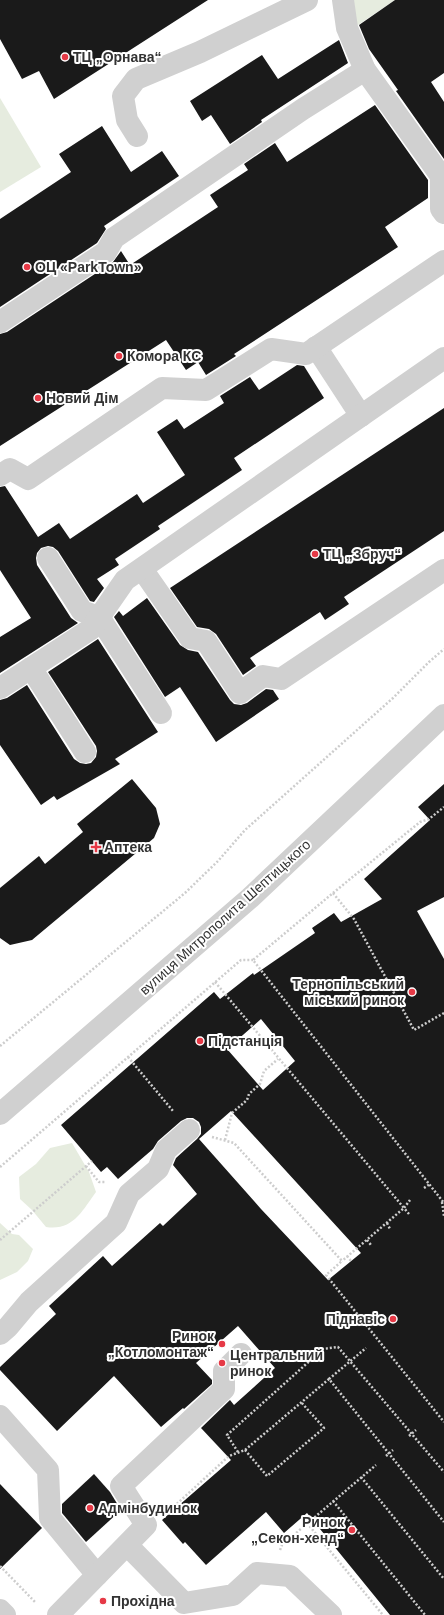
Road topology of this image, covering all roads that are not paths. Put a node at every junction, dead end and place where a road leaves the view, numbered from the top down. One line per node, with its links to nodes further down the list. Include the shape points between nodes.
1 (307, 0): 4 (street, via 200,52 136,79 122,96 127,120)
2 (343, 0): 3 (street, via 347,28)
3 (365, 70): 5 (street, via 441,176 441,209); 7 (street, via 303,109 121,233 114,238 106,252)
4 (137, 136)
5 (444, 213)
6 (444, 261): 8 (street)
7 (0, 322)
8 (316, 347): 10 (street); 11 (street, via 306,354 271,349 206,390 162,388 28,479 10,469)
9 (444, 358): 10 (street)
10 (361, 416): 13 (street)
11 (0, 475)
12 (48, 558): 15 (street, via 82,611)
13 (142, 568): 14 (street, via 190,638 206,641 240,694 263,676 281,679); 15 (street, via 125,580)
14 (444, 570)
15 (99, 617): 16 (street, via 91,629); 18 (street)
16 (31, 668): 17 (street); 20 (street)
17 (0, 688)
18 (161, 713)
19 (444, 715): 21 (street, вулиця Митрополита Шептицького, via 250,898)
20 (85, 752)
21 (0, 1114)
22 (189, 1130): 23 (street, via 166,1150 158,1169 129,1194 116,1223 28,1302)
23 (0, 1334)
24 (241, 1354): 26 (street, via 224,1371 224,1389 121,1486 146,1525)
25 (0, 1416): 27 (street, via 48,1470 50,1518)
26 (126, 1545): 27 (street); 31 (street, via 184,1603 233,1595 257,1573 290,1576)
27 (97, 1575): 29 (street)
28 (0, 1610): 30 (street)
29 (49, 1612)
30 (4, 1615)
31 (330, 1615)

